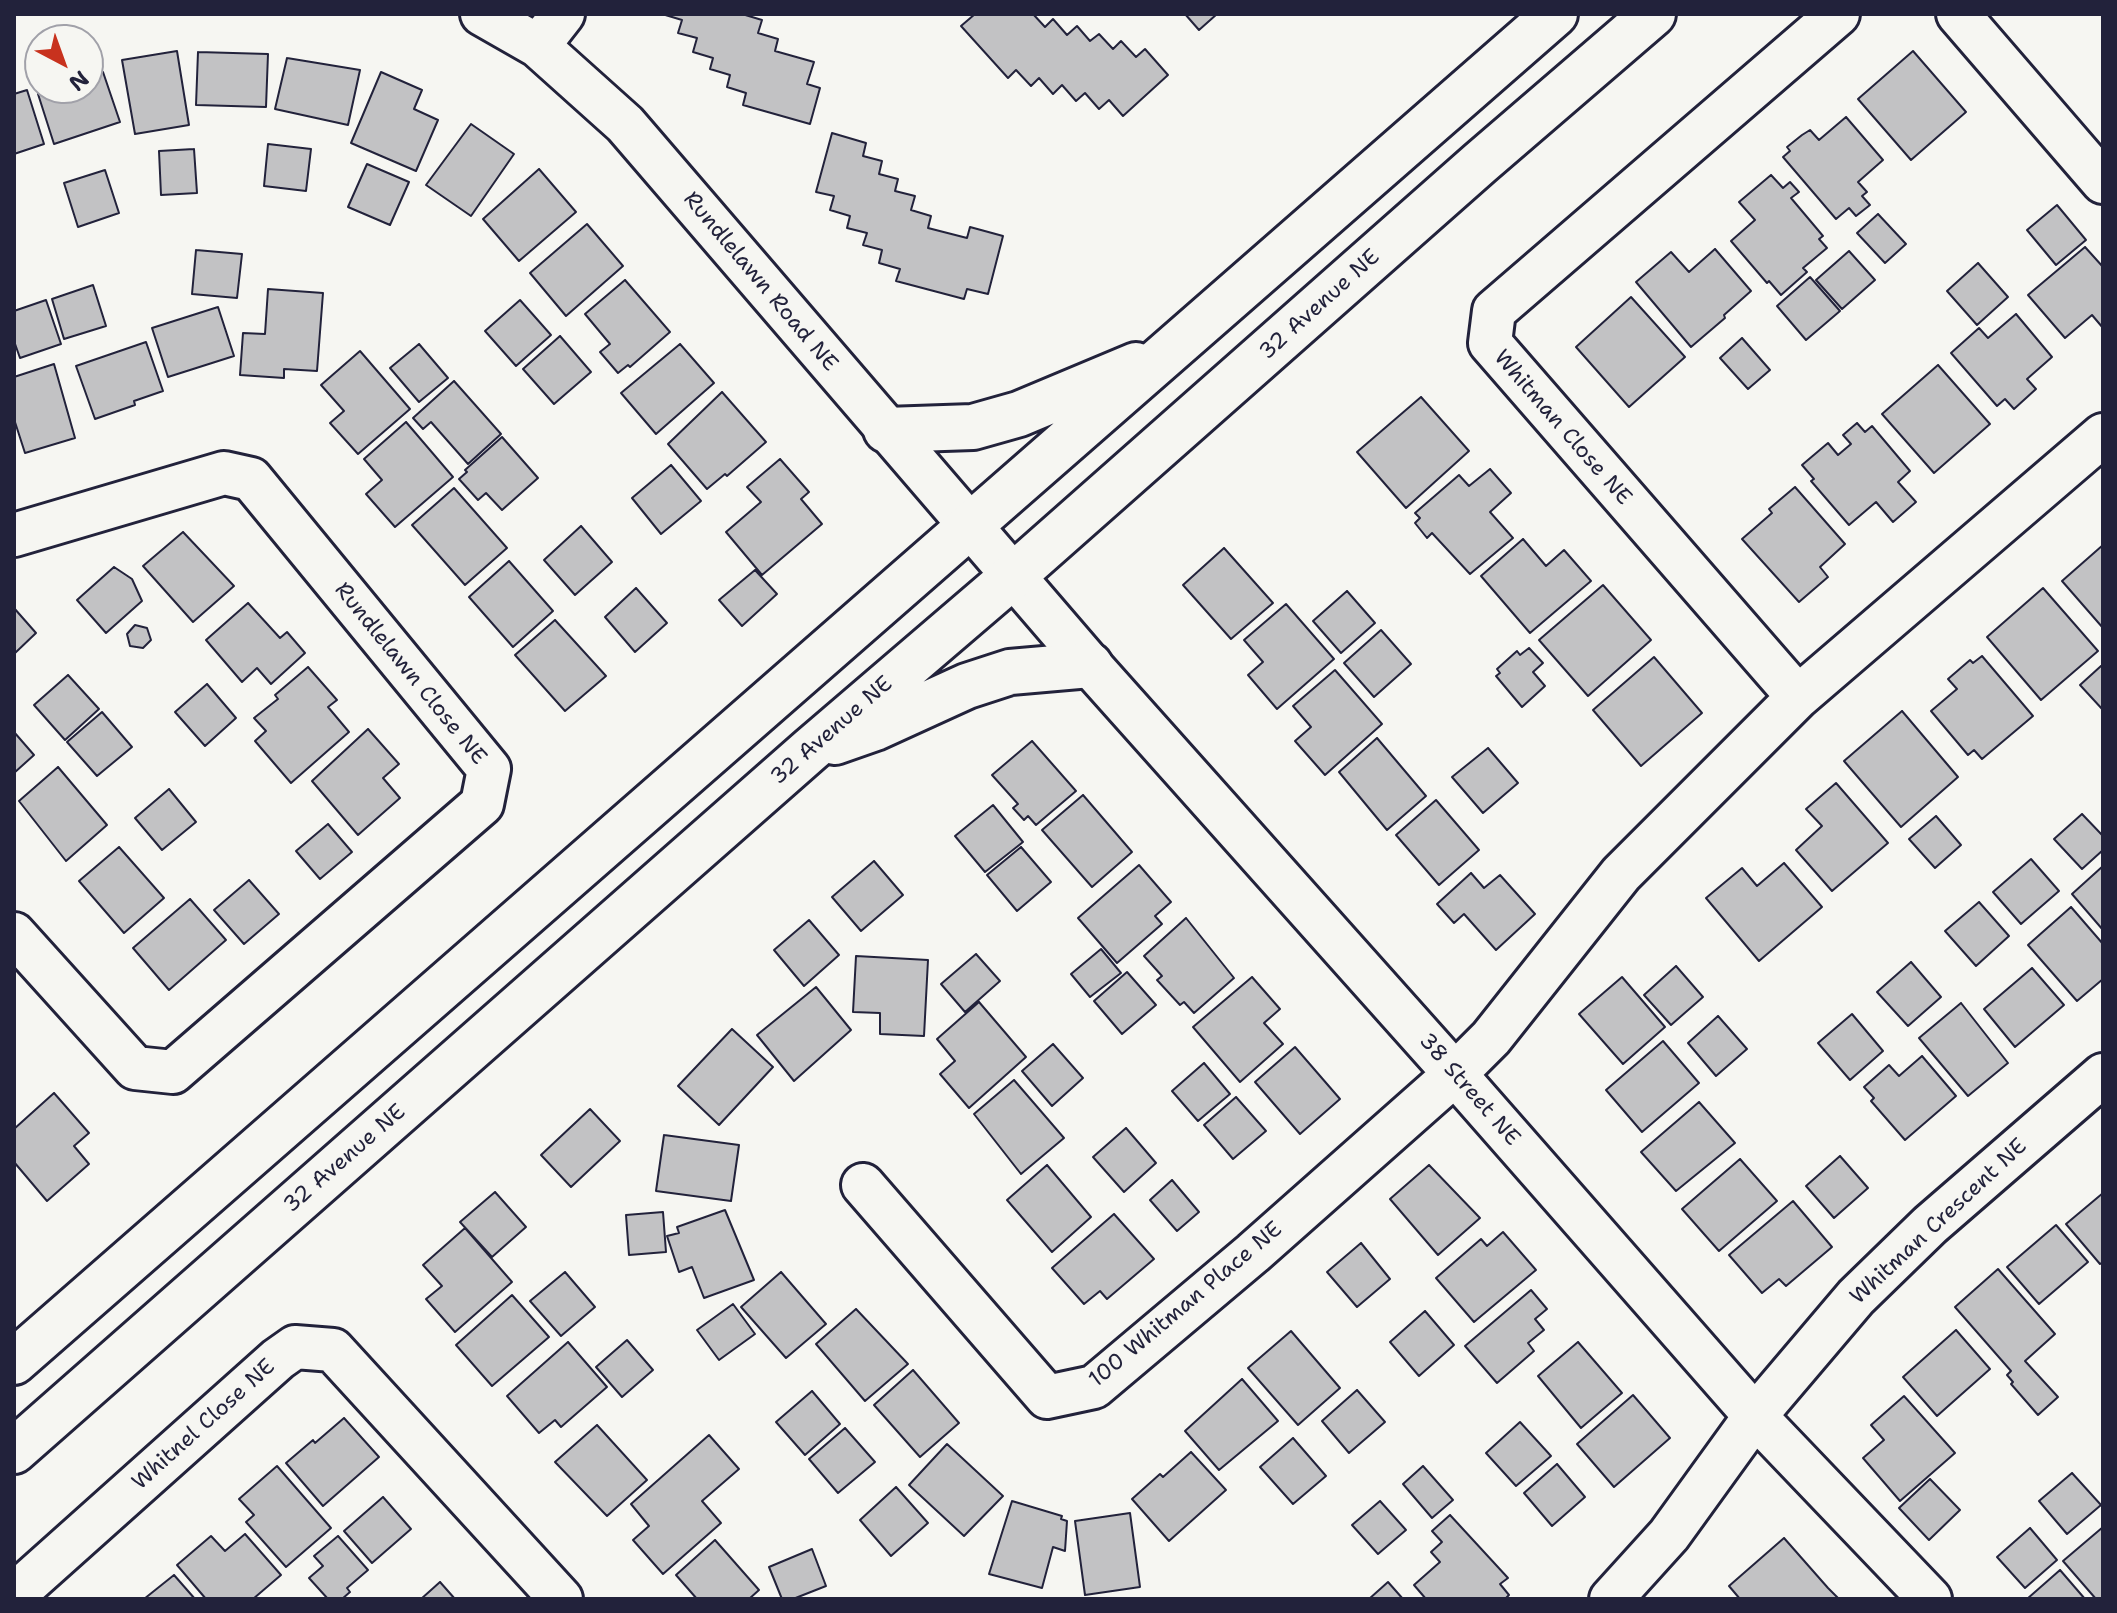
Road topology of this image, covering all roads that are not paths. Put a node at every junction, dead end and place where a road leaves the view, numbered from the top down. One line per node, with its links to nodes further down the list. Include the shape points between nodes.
1 (482, 14): 7 (street, Rundlelawn Road NE)
2 (563, 14): 7 (street)
3 (1555, 14): 9 (main road)
4 (1653, 14): 14 (main road, 32 Avenue NE)
5 (1838, 14): 16 (street, Whitman Close NE, via 1494,311 1490,343)
6 (1958, 14): 8 (street)
7 (538, 46): 10 (street, Rundlelawn Road NE, via 625,124)
8 (2103, 182)
9 (1172, 350): 10 (main road, via 1019,414 973,427); 12 (main road)
10 (886, 430): 12 (street, Rundlelawn Road NE)
11 (2103, 435): 16 (street)
12 (969, 525): 14 (street, Rundlelawn Road NE); 22 (main road)
13 (14, 535): 18 (street, Rundlelawn Close NE, via 224,473 251,479 489,769 482,804 173,1072 135,1068)
14 (1013, 576): 15 (street, 38 Street NE); 17 (main road, 32 Avenue NE)
15 (1090, 665): 17 (main road, via 1010,672); 19 (street, 38 Street NE)
16 (1798, 697): 19 (street, via 1621,874 1491,1038)
17 (810, 750): 24 (main road, 32 Avenue NE)
18 (14, 934)
19 (1455, 1074): 21 (street, 100 Whitman Place NE, via 1094,1387 1047,1397); 23 (street, 38 Street NE)
20 (2103, 1075): 23 (street, Whitman Crescent NE, via 1930,1225 1856,1297)
21 (863, 1185)
22 (14, 1362)
23 (1755, 1416): 27 (street, Whitman Crescent NE, via 1669,1535); 28 (street, 38 Street NE)
24 (14, 1451)
25 (14, 1595): 26 (street, Whitnel Close NE, via 295,1347 333,1350)
26 (561, 1599)
27 (1611, 1599)
28 (1930, 1599)

